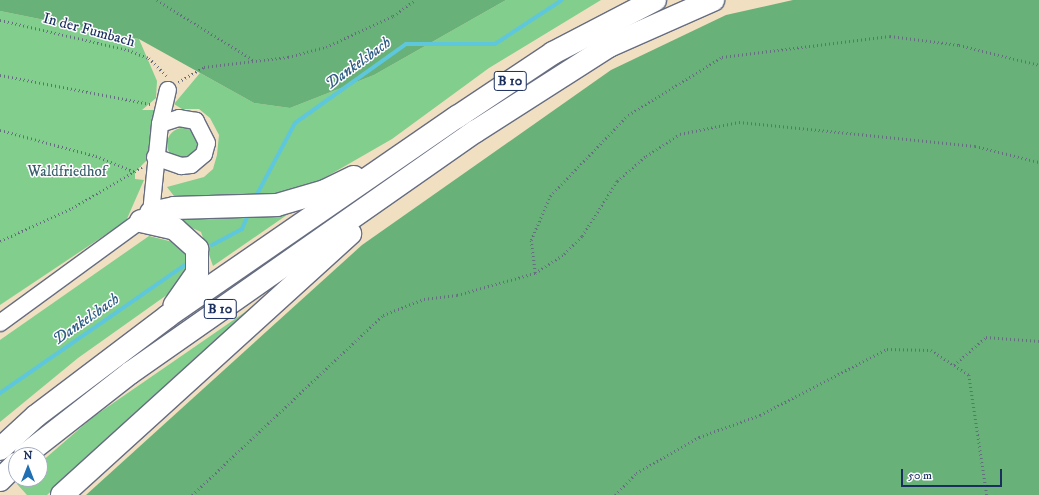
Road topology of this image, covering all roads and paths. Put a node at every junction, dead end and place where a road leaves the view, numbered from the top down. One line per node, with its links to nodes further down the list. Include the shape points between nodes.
1 (157, 0): 6 (path)
2 (415, 0): 6 (path, via 393,16 326,47)
3 (655, 0): 14 (highway, B 10, via 552,53)
4 (712, 0): 17 (highway, B 10, via 609,46)
5 (0, 20): 8 (path, In der Fumbach, via 128,50 150,58)
6 (256, 62): 10 (path, via 204,67 190,72)
7 (1039, 65): 21 (path, via 959,45 890,36 722,57 628,115 554,191 530,240)
8 (167, 74)
9 (0, 75): 11 (path)
10 (168, 90): 11 (street)
11 (162, 107): 12 (street)
12 (160, 124): 15 (street); 15 (street, via 179,118 196,121 207,143 204,154 191,165 180,166)
13 (0, 130): 18 (path, via 96,156)
14 (409, 151): 19 (highway, via 325,191 289,202 260,207 174,208); 22 (highway, B 10)
15 (155, 158): 18 (path); 19 (street)
16 (1039, 162): 21 (path, via 975,146 739,122 680,134 646,156 617,181 582,236 564,254)
17 (420, 170): 26 (highway, B 10, via 130,373); 32 (highway)
18 (135, 172): 20 (path, via 72,208)
19 (146, 217): 22 (highway, via 175,228 197,249 197,272); 23 (street)
20 (0, 241)
21 (535, 273): 33 (path, via 457,295 424,299 383,315)
22 (168, 316): 27 (highway, B 10, via 36,416)
23 (0, 323)
24 (1039, 341): 25 (path, via 986,337)
25 (954, 365): 34 (path, via 931,350 887,349 760,415 699,437 636,473); 35 (path, via 969,375)
26 (35, 447)
27 (0, 449)
28 (8, 472): 29 (highway)
29 (0, 480)
30 (0, 488): 31 (highway)
31 (7, 495)
32 (62, 495)
33 (192, 495)
34 (615, 495)
35 (987, 495)

